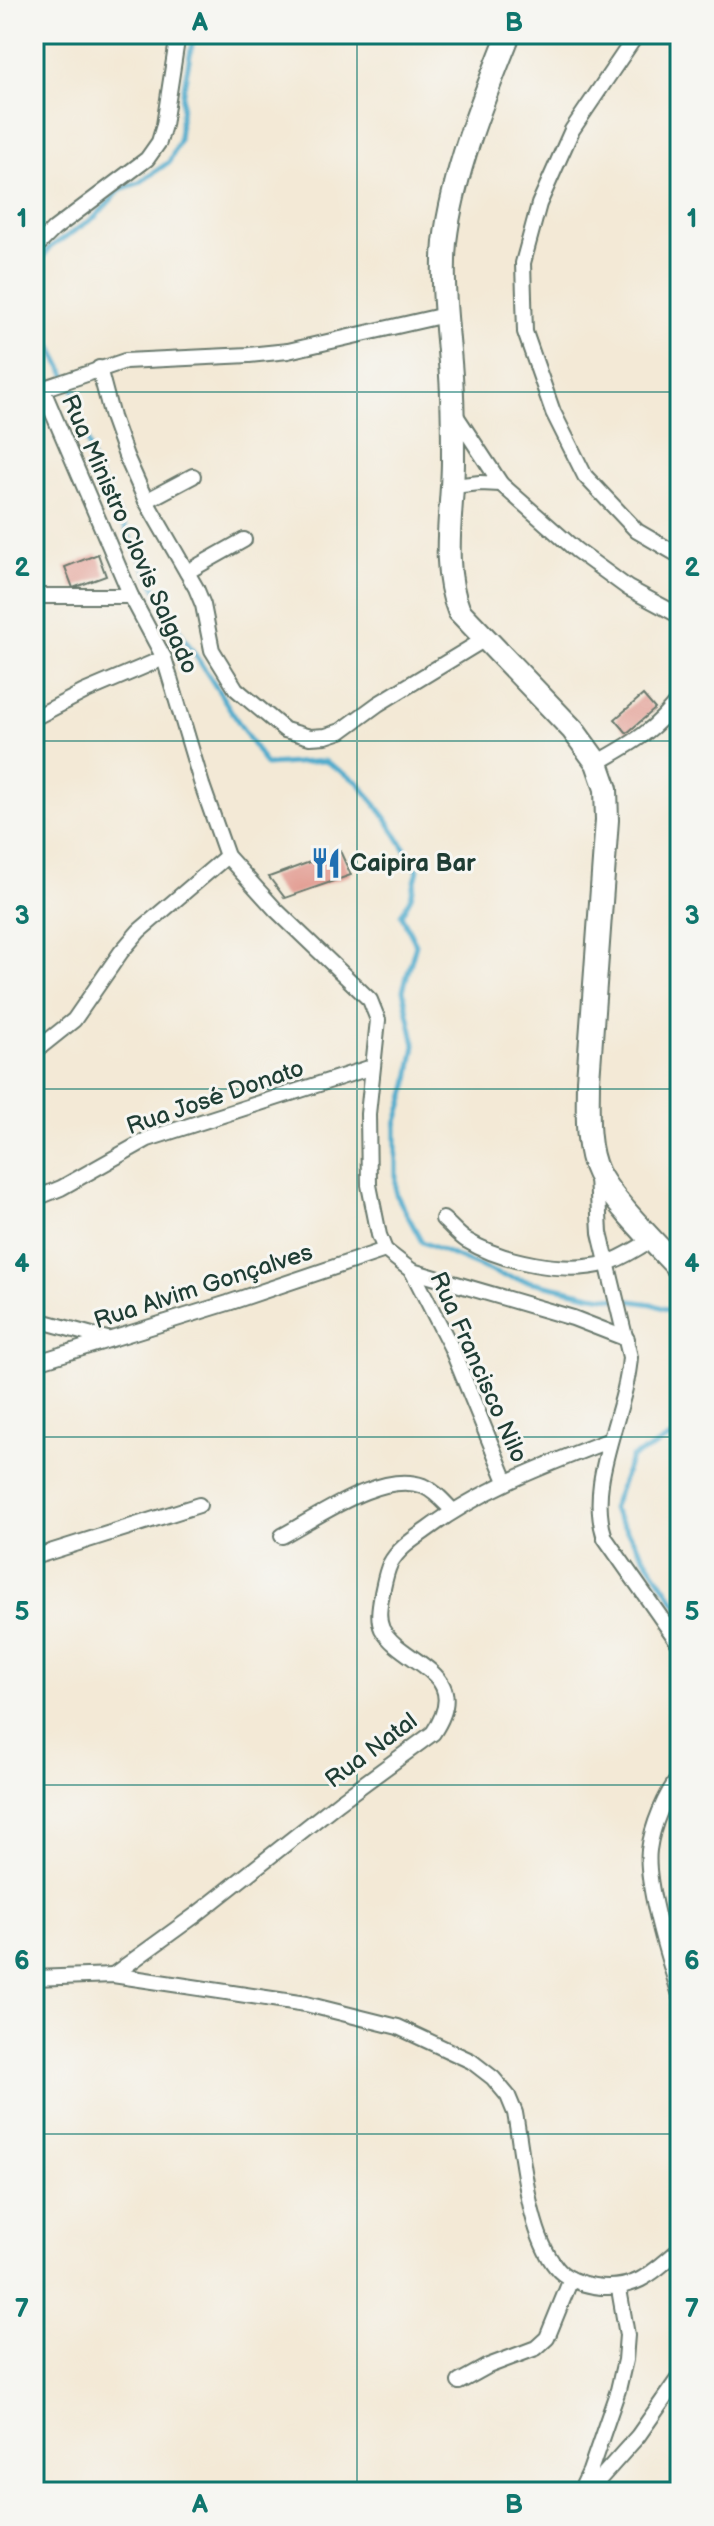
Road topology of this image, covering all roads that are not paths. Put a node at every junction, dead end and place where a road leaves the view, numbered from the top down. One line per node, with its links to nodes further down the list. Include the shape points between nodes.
1 (178, 34): 4 (street, via 159,142 147,159)
2 (509, 34): 5 (main road, via 450,206)
3 (637, 34): 15 (street, via 572,130 539,204 523,263 525,332 553,412 585,476 637,531)
4 (34, 249)
5 (445, 315): 7 (street, via 288,351 125,361); 9 (main road)
6 (34, 369): 8 (street, Rua Ministro Clovis Salgado)
7 (95, 369): 8 (street); 13 (street)
8 (48, 387): 18 (street, Rua Ministro Clovis Salgado)
9 (453, 410): 11 (street); 12 (main road)
10 (193, 476): 13 (street)
11 (501, 484): 12 (street); 19 (street, via 576,550 628,588)
12 (453, 486): 20 (main road, via 451,591 459,611)
13 (146, 501): 16 (street)
14 (244, 540): 16 (street)
15 (680, 556)
16 (187, 572): 20 (street, via 203,605 212,650 236,689 285,730 310,737 341,731)
17 (34, 596): 18 (street)
18 (131, 596): 21 (street, Rua Ministro Clovis Salgado)
19 (680, 616)
20 (485, 639): 24 (main road, via 573,730)
21 (164, 658): 23 (street); 25 (street, Rua Ministro Clovis Salgado)
22 (680, 697): 24 (street, via 641,739)
23 (34, 718)
24 (597, 763): 28 (main road, via 606,789 607,820 588,1116)
25 (227, 856): 26 (street, via 139,931 74,1020); 27 (street, Rua Ministro Clovis Salgado, via 370,1000 378,1020)
26 (39, 1048)
27 (372, 1067): 29 (street, Rua José Donato, via 148,1139); 32 (street, Rua Ministro Clovis Salgado, via 369,1185)
28 (598, 1172): 31 (main road); 33 (street, via 598,1211)
29 (34, 1199)
30 (443, 1219): 33 (street, via 463,1239 490,1253 551,1266)
31 (652, 1240): 33 (street); 34 (main road)
32 (385, 1250): 35 (street); 38 (street, Rua Alvim Gonçalves)
33 (609, 1268): 37 (street)
34 (680, 1270)
35 (412, 1271): 37 (street); 41 (street, Rua Francisco Nilo, via 451,1347)
36 (34, 1319): 38 (street)
37 (625, 1333): 40 (street, via 629,1375)
38 (107, 1339): 39 (street, Rua Alvim Gonçalves)
39 (34, 1363)
40 (610, 1440): 41 (street, Rua Natal); 46 (street, via 598,1510 605,1538)
41 (506, 1481): 43 (street, Rua Natal)
42 (199, 1505): 45 (street)
43 (452, 1510): 44 (street, via 422,1485 385,1485); 48 (street, Rua Natal, via 401,1548 389,1565 379,1613 389,1638 441,1684 446,1701 433,1733)
44 (282, 1536)
45 (34, 1557)
46 (680, 1645)
47 (680, 1776): 50 (street, via 656,1822 648,1851 663,1938)
48 (113, 1975): 49 (street); 52 (street, via 306,2004 398,2027 471,2061 508,2096 535,2225 556,2269)
49 (34, 1978)
50 (680, 1995)
51 (680, 2249): 53 (street, via 637,2282)
52 (571, 2279): 53 (street); 55 (street, via 547,2338 536,2348)
53 (619, 2289): 56 (street, via 627,2335 625,2360)
54 (680, 2376): 57 (street, via 638,2436)
55 (459, 2382)
56 (580, 2492)
57 (588, 2492)

